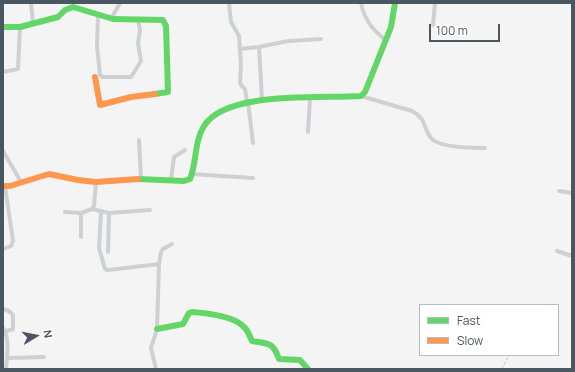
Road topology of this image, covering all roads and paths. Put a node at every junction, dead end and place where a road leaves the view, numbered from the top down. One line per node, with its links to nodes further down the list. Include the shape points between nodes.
1 (31, 3): 10 (street)
2 (120, 3): 8 (street)
3 (229, 3): 17 (street, via 231,22 238,34)
4 (361, 3): 15 (street, via 370,27)
5 (395, 3): 15 (street)
6 (435, 3): 11 (street)
7 (98, 15): 8 (street); 9 (street, via 97,46 100,75 103,77 131,77 140,65); 10 (street, via 73,8 65,10 58,17)
8 (111, 19): 9 (street)
9 (138, 19): 19 (street, via 161,19 165,22 168,92 131,97 100,105)
10 (33, 24): 13 (street)
11 (433, 25)
12 (3, 27): 13 (street)
13 (20, 27): 18 (street, via 18,68)
14 (321, 39): 16 (street, via 288,41)
15 (386, 40): 20 (street, via 365,92)
16 (259, 47): 17 (street); 22 (street)
17 (240, 49): 23 (street, via 240,84 245,89)
18 (3, 72)
19 (95, 77)
20 (361, 96): 21 (street); 27 (street, via 412,111 420,116 431,138 439,144)
21 (310, 98): 22 (street); 24 (street)
22 (262, 100): 23 (street)
23 (247, 102): 26 (street); 30 (street, via 215,114 204,125)
24 (308, 132)
25 (139, 140): 32 (street)
26 (253, 143)
27 (485, 148)
28 (185, 150): 33 (street, via 174,157)
29 (3, 151): 34 (street)
30 (192, 174): 31 (street); 33 (street, via 190,179 184,181)
31 (253, 178)
32 (140, 179): 33 (street); 35 (street)
33 (171, 180)
34 (21, 182): 35 (street, via 49,174); 36 (street)
35 (96, 182): 39 (street)
36 (4, 186): 47 (street, via 13,244)
37 (559, 192): 38 (street)
38 (572, 193)
39 (92, 209): 42 (street); 43 (street)
40 (150, 210): 44 (street)
41 (65, 212): 43 (street)
42 (101, 212): 44 (street); 51 (street, via 99,248 105,269)
43 (81, 213): 45 (street)
44 (109, 213): 49 (street)
45 (81, 237)
46 (172, 244): 51 (street, via 161,252)
47 (3, 249)
48 (556, 251): 50 (street)
49 (108, 252)
50 (572, 256)
51 (159, 264): 53 (street)
52 (3, 309): 54 (street, via 13,315 13,329)
53 (157, 329): 59 (street, via 151,348); 60 (street, via 183,324 192,312 216,314 242,325 252,341 269,344 275,348 279,359 300,360)
54 (4, 330): 57 (street)
55 (508, 356): 61 (path)
56 (44, 357): 57 (street)
57 (7, 358): 58 (street)
58 (6, 369)
59 (156, 369)
60 (308, 369)
61 (502, 369)

